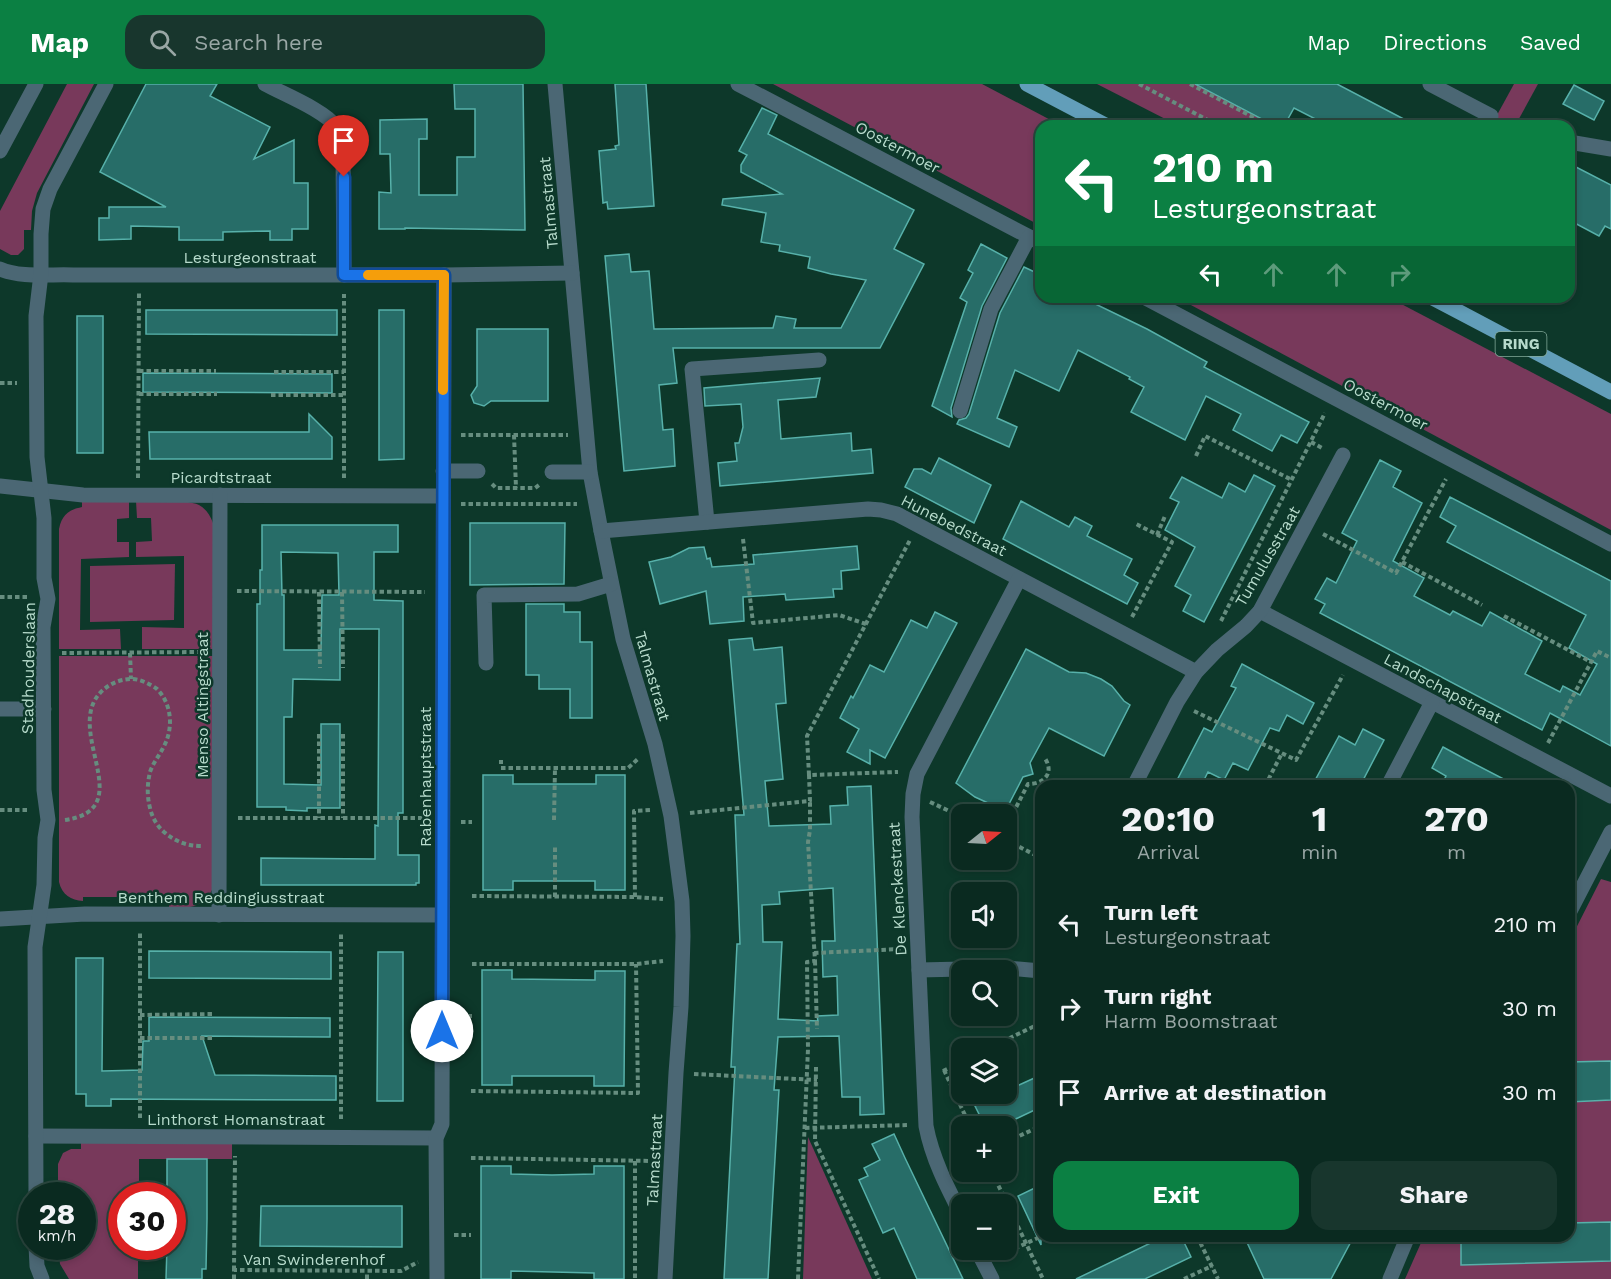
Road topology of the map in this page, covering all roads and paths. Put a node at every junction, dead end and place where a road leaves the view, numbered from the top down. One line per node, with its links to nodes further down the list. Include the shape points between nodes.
1 (36, 84): 17 (street)
2 (106, 84): 21 (street, Stadhouderslaan, via 43,209)
3 (264, 84): 23 (street, via 327,117 341,139)
4 (555, 84): 20 (street, Talmastraat)
5 (738, 84): 18 (street, Oostermoer)
6 (1027, 84): 12 (main road)
7 (1139, 84): 10 (path)
8 (1190, 84): 14 (path)
9 (1430, 84): 11 (street)
10 (1147, 86): 13 (path)
11 (1491, 116)
12 (1096, 120)
13 (1208, 120)
14 (1259, 120)
15 (1575, 143): 16 (street)
16 (1611, 149)
17 (0, 151)
18 (1035, 240): 38 (street, via 991,309)
19 (0, 269): 21 (street, Lesturgeonstraat, via 8,273)
20 (572, 273): 24 (street, Lesturgeonstraat); 39 (street, Talmastraat)
21 (41, 274): 22 (street, Lesturgeonstraat); 52 (street, Stadhouderslaan, via 36,316 36,383 37,462)
22 (139, 275): 23 (street, Lesturgeonstraat); 28 (path)
23 (344, 275): 24 (street, Lesturgeonstraat); 31 (path)
24 (444, 275): 40 (street, Rabenhauptstraat)
25 (1156, 303): 37 (street, Oostermoer)
26 (1442, 303): 32 (main road, RING)
27 (819, 360): 60 (street, via 692,369)
28 (139, 371): 29 (path); 33 (path)
29 (216, 371)
30 (274, 372): 31 (path)
31 (344, 372): 36 (path)
32 (1611, 392)
33 (139, 394): 34 (path); 53 (path)
34 (217, 394)
35 (271, 395): 36 (path)
36 (344, 395): 55 (path)
37 (1334, 396): 44 (street, Oostermoer); 49 (path)
38 (960, 411)
39 (586, 434): 41 (path); 48 (street, Talmastraat)
40 (443, 435): 41 (path); 45 (street, Rabenhauptstraat)
41 (514, 435): 51 (path)
42 (1343, 455): 62 (street, Tumulusstraat)
43 (1196, 456): 49 (path, via 1206,436)
44 (1455, 462): 66 (street, Oostermoer); 67 (path)
45 (443, 471): 46 (street); 56 (street, Rabenhauptstraat)
46 (478, 471): 51 (path, via 496,488)
47 (552, 472): 48 (street); 51 (path, via 535,488)
48 (590, 472): 57 (street, Talmastraat)
49 (1292, 480): 81 (path, via 1221,621)
50 (0, 486): 52 (street, Picardtstraat)
51 (516, 488)
52 (42, 492): 53 (street, Picardtstraat); 75 (street, Stadhouderslaan)
53 (138, 495): 54 (street, Picardtstraat)
54 (220, 495): 55 (street, Picardtstraat); 70 (street, Menso Altingstraat)
55 (344, 495): 56 (street, Picardtstraat)
56 (443, 500): 57 (path); 73 (street, Rabenhauptstraat)
57 (596, 504): 64 (street, Talmastraat)
58 (1166, 516): 65 (path)
59 (740, 519): 60 (street, Hunebedstraat); 63 (street, Hunebedstraat, via 868,508 897,514); 79 (path, via 753,623 839,615)
60 (707, 522): 64 (street, Hunebedstraat)
61 (1136, 524): 65 (path)
62 (1306, 525): 67 (path, via 1396,573); 77 (street, Tumulusstraat)
63 (918, 526): 68 (street, Hunebedstraat); 79 (path)
64 (600, 531): 69 (street, Talmastraat)
65 (1157, 535): 80 (path, via 1172,542)
66 (1611, 544)
67 (1402, 562): 76 (path)
68 (1019, 579): 80 (street, Hunebedstraat); 105 (street, De Klenckestraat)
69 (611, 584): 88 (street, via 578,594 484,595); 99 (street, Talmastraat, via 623,639)
70 (220, 591): 72 (path); 82 (street, Menso Altingstraat)
71 (342, 591): 72 (path); 73 (path); 90 (path)
72 (319, 592): 89 (path)
73 (444, 592): 123 (street, Rabenhauptstraat)
74 (0, 597): 75 (path)
75 (48, 599): 83 (street, Stadhouderslaan)
76 (1482, 605)
77 (1260, 611): 81 (street, Tumulusstraat); 86 (street, Landschapstraat)
78 (1504, 616): 87 (path)
79 (866, 624): 106 (path, via 807,736)
80 (1123, 633): 91 (street, Hunebedstraat)
81 (1217, 650): 91 (street, Tumulusstraat)
82 (220, 652): 84 (path); 120 (street, Menso Altingstraat)
83 (44, 653): 84 (path); 96 (street, Stadhouderslaan)
84 (130, 653): 92 (path)
85 (1611, 658): 87 (path, via 1597,651)
86 (1352, 660): 94 (street, Landschapstraat); 100 (path, via 1296,760)
87 (1591, 662): 102 (path)
88 (486, 663)
89 (320, 668)
90 (343, 668)
91 (1196, 672): 93 (street, Tumulusstraat)
92 (131, 679): 119 (path, via 110,684 98,694 91,709 90,734 100,789 98,803 80,817 67,820); 129 (path, via 153,686 163,695 170,711 164,747 150,772 147,795 151,814 175,841 190,846)
93 (1177, 702): 100 (path); 108 (street, Tumulusstraat)
94 (1432, 702): 102 (street, Landschapstraat); 110 (street)
95 (0, 709): 96 (street)
96 (44, 709): 119 (street, Stadhouderslaan, via 44,790)
97 (319, 734): 121 (path)
98 (343, 734): 122 (path)
99 (655, 744): 104 (path, via 628,768); 118 (street, Talmastraat)
100 (1282, 753): 109 (path)
101 (1044, 757): 107 (path, via 1049,770)
102 (1539, 759): 113 (street, Landschapstraat)
103 (501, 764): 104 (path)
104 (555, 768): 124 (path)
105 (917, 774): 106 (path); 112 (street, De Klenckestraat)
106 (809, 776): 114 (path)
107 (1043, 780)
108 (1137, 780)
109 (1267, 780)
110 (1391, 780)
111 (1035, 784): 115 (path, via 1028,784)
112 (912, 794): 117 (path); 143 (street, De Klenckestraat)
113 (1611, 796)
114 (810, 801): 118 (path); 144 (path, via 808,842)
115 (1017, 806)
116 (0, 810): 119 (path)
117 (951, 812)
118 (671, 813): 134 (path, via 634,811); 135 (street, Talmastraat)
119 (48, 815): 141 (street, Stadhouderslaan)
120 (219, 818): 121 (path); 129 (street, Menso Altingstraat)
121 (319, 818): 122 (path)
122 (343, 818): 123 (path)
123 (443, 818): 140 (street, Rabenhauptstraat)
124 (554, 820)
125 (465, 822): 126 (path)
126 (472, 822)
127 (1611, 832): 136 (street)
128 (555, 845): 133 (path)
129 (220, 846): 138 (street, Menso Altingstraat)
130 (1017, 846): 131 (path)
131 (1035, 855)
132 (472, 896): 133 (path)
133 (555, 897): 134 (path)
134 (635, 897): 135 (path)
135 (681, 901): 145 (street, Talmastraat)
136 (1575, 901)
137 (140, 915): 138 (street, Benthem Reddingiusstraat); 141 (street, Benthem Reddingiusstraat); 152 (path)
138 (219, 915): 139 (street, Benthem Reddingiusstraat)
139 (341, 915): 140 (street, Benthem Reddingiusstraat); 174 (path)
140 (442, 915): 176 (street, Rabenhauptstraat, via 442,1124)
141 (39, 917): 142 (street, Benthem Reddingiusstraat); 171 (street, Stadhouderslaan, via 34,947)
142 (0, 919)
143 (918, 948): 144 (path); 149 (street, De Klenckestraat)
144 (814, 953): 146 (path)
145 (682, 960): 148 (path); 162 (street, Talmastraat)
146 (815, 961): 156 (path); 163 (path, via 807,962)
147 (472, 964): 148 (path)
148 (636, 964): 165 (path, via 638,1093)
149 (919, 970): 150 (street); 167 (street, De Klenckestraat)
150 (1035, 970)
151 (214, 1014): 152 (path)
152 (140, 1015): 157 (path)
153 (464, 1016): 154 (path)
154 (472, 1016)
155 (1035, 1026): 159 (path)
156 (817, 1029)
157 (140, 1038): 158 (path); 172 (path)
158 (215, 1038)
159 (1010, 1038)
160 (816, 1067): 164 (path)
161 (944, 1070): 166 (path)
162 (676, 1073): 163 (path); 178 (street, Talmastraat)
163 (807, 1080): 164 (path); 168 (path)
164 (816, 1080): 169 (path)
165 (471, 1091)
166 (965, 1116)
167 (926, 1126): 169 (path); 182 (street, De Klenckestraat, via 934,1156)
168 (805, 1128): 169 (path); 202 (path)
169 (815, 1129): 203 (path, via 815,1141)
170 (1035, 1129): 175 (path)
171 (36, 1136): 172 (street, Linthorst Homanstraat); 180 (street, Stadhouderslaan)
172 (140, 1136): 173 (street, Linthorst Homanstraat)
173 (235, 1137): 174 (street, Linthorst Homanstraat); 194 (path)
174 (341, 1137): 176 (street, Linthorst Homanstraat)
175 (1017, 1137)
176 (436, 1138): 192 (street, Rabenhauptstraat)
177 (471, 1158): 179 (path)
178 (672, 1160): 179 (path); 201 (street, Talmastraat)
179 (635, 1161): 200 (path)
180 (36, 1182)
181 (997, 1182): 188 (path)
182 (952, 1194)
183 (464, 1235): 184 (path)
184 (471, 1235)
185 (1035, 1240): 188 (path)
186 (1200, 1242): 193 (path)
187 (1405, 1242): 208 (street)
188 (1026, 1244): 189 (path); 205 (path)
189 (1017, 1246)
190 (37, 1260): 196 (street)
191 (983, 1260): 204 (street)
192 (437, 1262): 195 (path, Van Swinderenhof, via 417,1262 401,1271); 199 (street, Rabenhauptstraat)
193 (1212, 1266): 206 (path); 207 (path)
194 (234, 1270): 195 (path, Van Swinderenhof); 197 (path, Van Swinderenhof)
195 (367, 1272): 198 (path)
196 (42, 1279)
197 (234, 1279)
198 (366, 1279)
199 (437, 1279)
200 (635, 1279)
201 (665, 1279)
202 (798, 1279)
203 (879, 1279)
204 (992, 1279)
205 (1043, 1279)
206 (1184, 1279)
207 (1218, 1279)
208 (1390, 1279)

